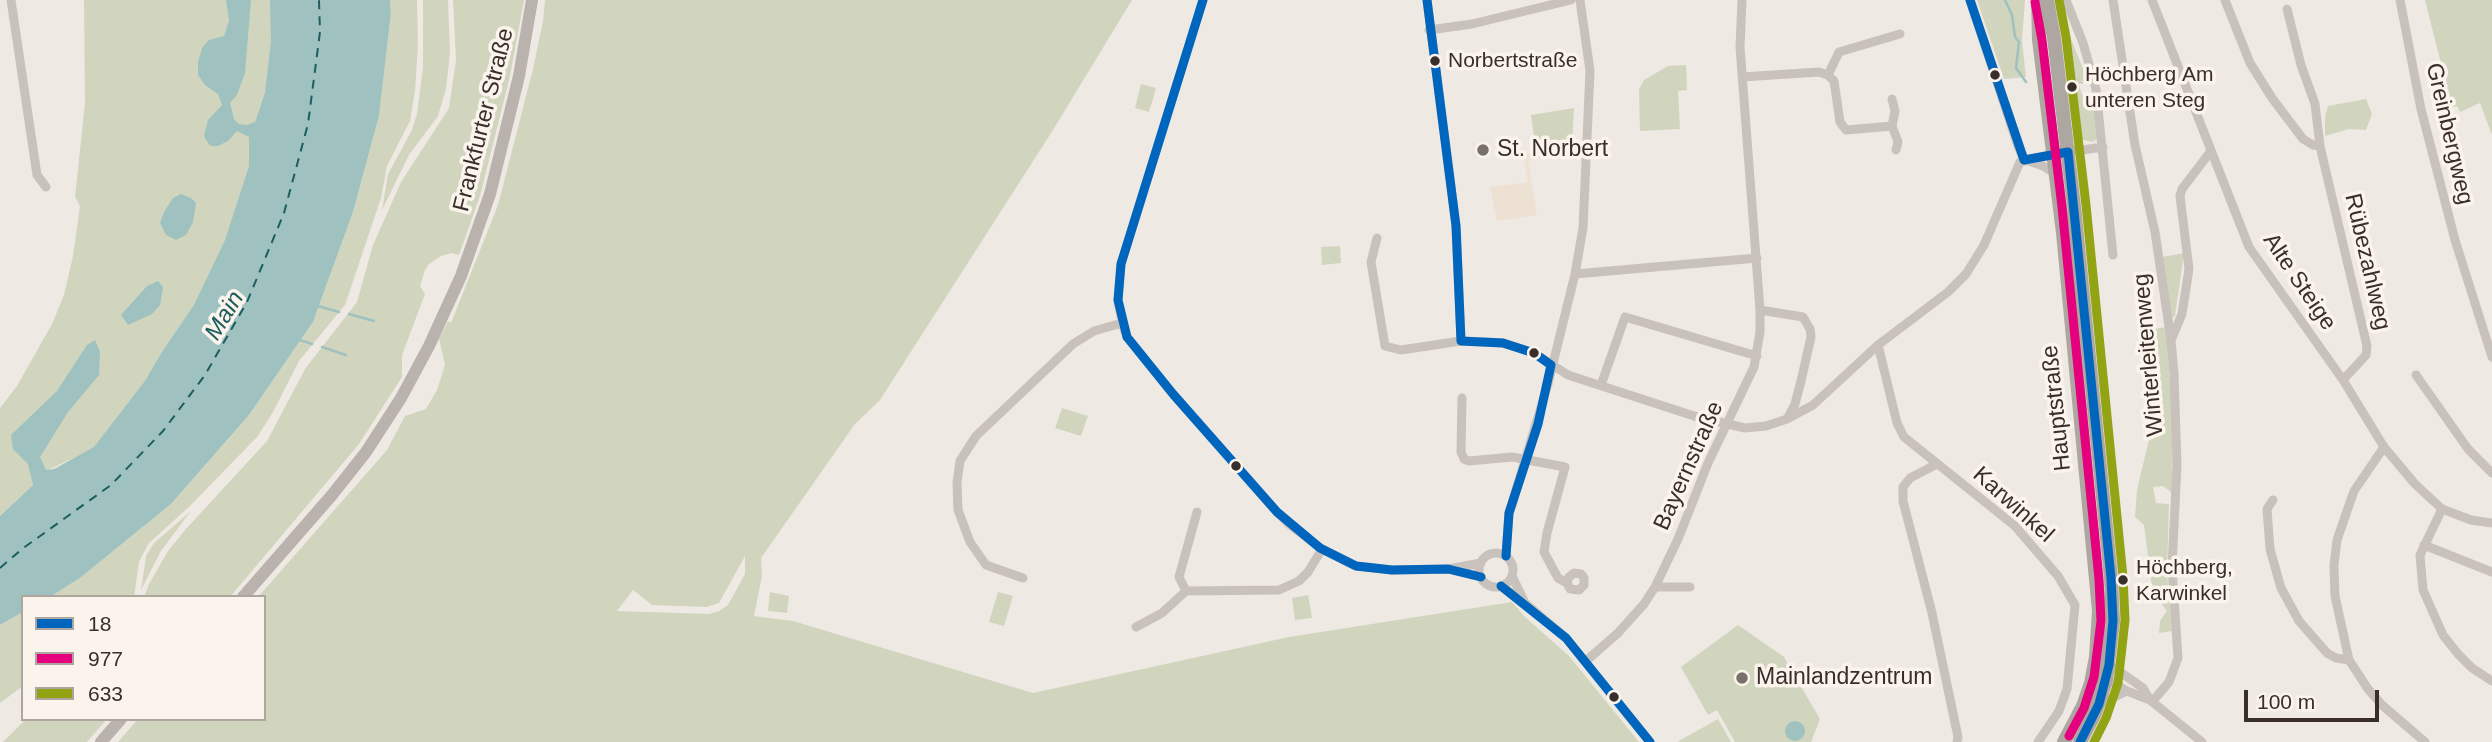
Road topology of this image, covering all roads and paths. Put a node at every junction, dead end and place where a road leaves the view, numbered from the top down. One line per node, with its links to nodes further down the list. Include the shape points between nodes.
1 (11, 0): 30 (street, via 37,175)
2 (532, 0): 74 (main road, Frankfurter Straße, via 490,194 435,334 366,452)
3 (1203, 0): 36 (street, via 1121,264)
4 (1427, 0): 17 (street)
5 (1571, 0): 17 (street)
6 (1580, 0): 34 (street, via 1590,85 1583,228)
7 (1742, 0): 20 (street, Bayernstraße)
8 (1970, 0): 28 (street)
9 (2038, 0): 27 (main road, Hauptstraße, via 2043,73)
10 (2047, 0): 27 (main road, Hauptstraße, via 2054,38)
11 (2066, 0): 24 (street, via 2092,68)
12 (2113, 0): 38 (street, Winterleitenweg)
13 (2152, 0): 26 (street, Alte Steige)
14 (2225, 0): 23 (street, via 2250,63 2272,98 2303,139)
15 (2400, 0): 37 (street, Greinbergweg, via 2421,109 2455,240)
16 (2287, 9): 23 (street, Rübezahlweg, via 2315,104)
17 (1429, 30): 39 (street, via 1456,226)
18 (1900, 34): 19 (street, via 1839,52)
19 (1829, 75): 20 (street); 22 (street, via 1843,129)
20 (1742, 77): 33 (street, Bayernstraße)
21 (1892, 99): 22 (street)
22 (1892, 126): 25 (street)
23 (2319, 146): 45 (street, Rübezahlweg, via 2367,346 2365,355)
24 (2103, 147): 27 (street); 32 (street)
25 (1896, 149)
26 (2211, 151): 38 (street, via 2180,196 2189,269 2182,314); 45 (street, Alte Steige, via 2249,247)
27 (2061, 153): 28 (street); 29 (main road, Hauptstraße); 79 (main road, Hauptstraße, via 2111,578 2113,621)
28 (2024, 160): 29 (street); 40 (street, via 1966,274)
29 (2056, 174): 79 (main road, Hauptstraße)
30 (46, 187)
31 (1377, 238): 39 (street, via 1371,262 1385,346 1401,350)
32 (2113, 256)
33 (1757, 258): 34 (street); 35 (street, Bayernstraße)
34 (1575, 274): 43 (street)
35 (1760, 310): 41 (street, Bayernstraße); 48 (street, via 1803,317 1811,329 1795,404)
36 (1122, 323): 60 (street, via 1140,356 1199,424 1290,526); 68 (street, via 1083,336 1062,353 976,436 960,461 958,510 970,542 986,565)
37 (2487, 329): 42 (street, Greinbergweg)
38 (2171, 340): 82 (street, Winterleitenweg, via 2178,466 2172,567 2178,658 2169,682)
39 (1461, 341): 43 (street, via 1503,343)
40 (1878, 345): 48 (street, via 1813,405); 52 (street, Karwinkel, via 1897,423 1904,437)
41 (1757, 356): 46 (street, via 1625,317); 49 (street, Bayernstraße)
42 (2492, 357)
43 (1551, 365): 46 (street); 51 (street)
44 (2416, 375): 53 (street, via 2468,449)
45 (2343, 380): 50 (street, Alte Steige)
46 (1601, 385): 49 (street)
47 (1462, 398): 51 (street, via 1464,459)
48 (1787, 419): 49 (street, via 1766,426)
49 (1727, 425): 71 (street, Bayernstraße)
50 (2384, 447): 55 (street, Alte Steige); 77 (street, via 2354,491 2337,540 2335,596)
51 (1527, 459): 58 (street); 69 (street, via 1565,467 1544,552 1558,578)
52 (1937, 464): 87 (street, via 1910,478 1903,487 1903,501 1932,613); 88 (street, Karwinkel, via 2015,526 2058,576 2075,605 2067,689 2059,711)
53 (2492, 472)
54 (2273, 500): 77 (street, via 2267,509 2270,549 2281,588 2299,621 2327,653)
55 (2442, 509): 57 (street, Alte Steige); 59 (street)
56 (1197, 512): 73 (street, via 1179,577)
57 (2492, 523)
58 (1507, 528): 61 (street); 62 (street)
59 (2424, 545): 65 (street); 80 (street, via 2420,568 2431,611 2443,635 2472,668)
60 (1322, 549): 64 (street, via 1356,566); 73 (street, via 1300,581 1279,590)
61 (1495, 553): 62 (street); 63 (street)
62 (1506, 556): 66 (street)
63 (1481, 563): 64 (street); 67 (street)
64 (1448, 569): 67 (street)
65 (2492, 572)
66 (1512, 576): 70 (street); 75 (street)
67 (1481, 577): 70 (street, via 1490,586)
68 (1023, 578)
69 (1567, 583)
70 (1501, 586): 75 (street)
71 (1655, 587): 72 (street); 78 (street, Bayernstraße, via 1618,634)
72 (1690, 587)
73 (1186, 591): 76 (street, via 1162,613)
74 (245, 595)
75 (1525, 603): 78 (street)
76 (1136, 627)
77 (2349, 660): 92 (street, via 2382,705)
78 (1586, 661): 86 (street)
79 (2101, 669): 81 (street); 82 (street, via 2143,688); 83 (main road); 89 (main road)
80 (2492, 681)
81 (2127, 691): 82 (street); 83 (street)
82 (2151, 701): 91 (street)
83 (2099, 704): 90 (main road)
84 (119, 721): 85 (main road)
85 (102, 742)
86 (1650, 742)
87 (1957, 742)
88 (2038, 742)
89 (2064, 742)
90 (2080, 742)
91 (2202, 742)
92 (2425, 742)

